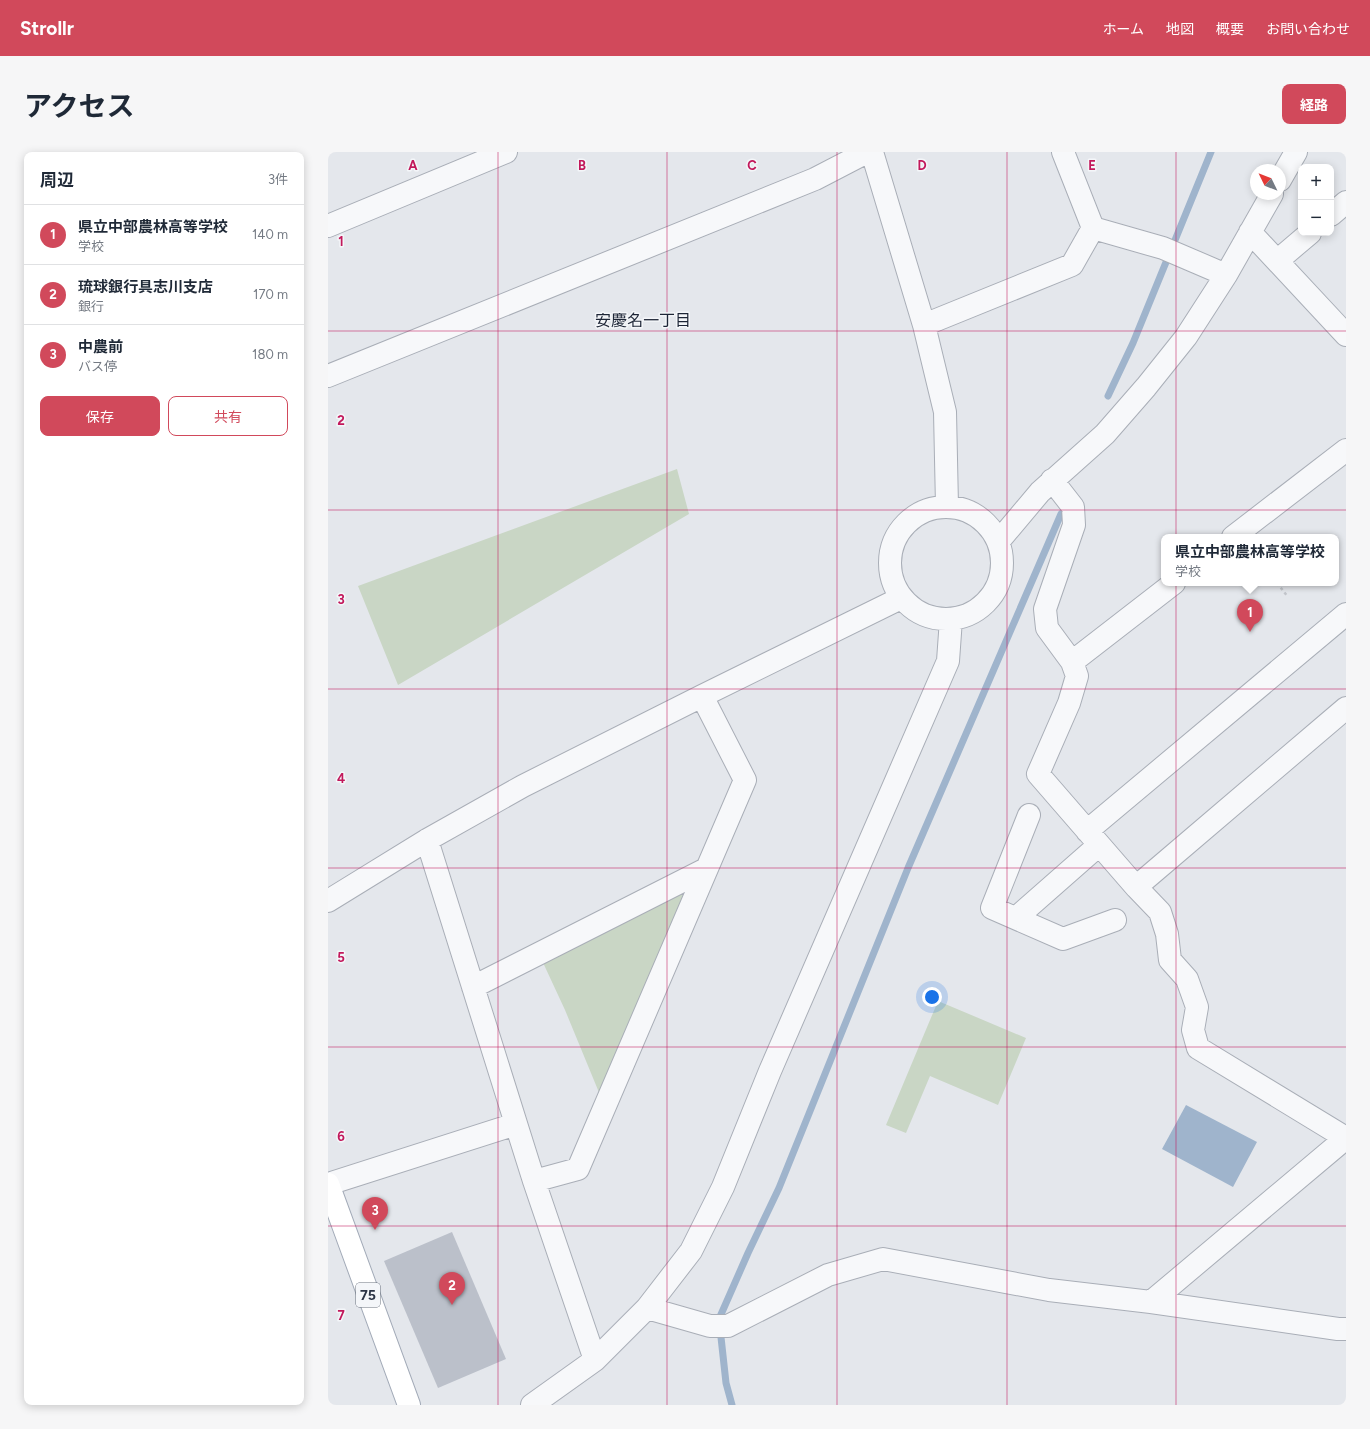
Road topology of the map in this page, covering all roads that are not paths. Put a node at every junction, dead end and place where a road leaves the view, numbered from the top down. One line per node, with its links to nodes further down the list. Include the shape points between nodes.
1 (506, 152): 10 (street)
2 (867, 152): 18 (street, via 815,179)
3 (872, 152): 16 (street)
4 (1063, 152): 11 (street)
5 (1296, 152): 6 (street)
6 (1286, 170)
7 (1269, 200): 12 (street)
8 (1346, 202): 9 (street)
9 (1334, 212)
10 (328, 226)
11 (1093, 228): 15 (street, via 1163,248); 16 (street, via 1072,265)
12 (1250, 232): 14 (street); 15 (street)
13 (1307, 236): 14 (street)
14 (1278, 261): 17 (street)
15 (1226, 275): 20 (street, via 1186,337 1146,386 1105,434)
16 (924, 325): 21 (street, via 945,412)
17 (1346, 335)
18 (328, 376)
19 (1346, 450): 22 (street)
20 (1052, 480): 23 (street); 28 (street, via 1073,507 1074,524 1045,609 1046,621 1047,628)
21 (947, 506): 23 (street, via 963,509 978,516 990,527); 25 (street, via 929,509 913,517 900,530 892,546 889,564 892,582)
22 (1241, 534)
23 (998, 542): 27 (street, via 1002,559 1000,576 994,592 982,606 967,615)
24 (1170, 586): 28 (street)
25 (901, 598): 27 (street, via 915,610 932,618); 29 (street)
26 (1346, 614): 32 (street)
27 (951, 619): 45 (street, via 948,661 770,1071 724,1187 691,1251)
28 (1072, 662): 32 (street, via 1077,676 1069,703 1038,774)
29 (702, 696): 33 (street, via 523,786); 34 (street, via 745,780)
30 (1346, 708): 35 (street)
31 (1029, 815): 37 (street, via 992,908)
32 (1093, 838): 35 (street); 37 (street)
33 (427, 840): 36 (street); 39 (street)
34 (706, 869): 39 (street); 42 (street, via 578,1169)
35 (1136, 887): 41 (street, via 1160,912 1167,934 1170,960 1187,979 1197,1007 1193,1030 1198,1048)
36 (328, 901)
37 (1016, 918): 38 (street, via 1064,939)
38 (1116, 920)
39 (473, 987): 40 (street)
40 (516, 1124): 42 (street); 43 (street)
41 (1346, 1138): 44 (street)
42 (534, 1181): 47 (street)
43 (328, 1184): 48 (main road, 75)
44 (1151, 1302): 45 (street, via 1050,1290 883,1259 828,1275 728,1326 710,1326); 46 (street)
45 (647, 1308): 47 (street)
46 (1346, 1329)
47 (595, 1360): 49 (street)
48 (409, 1405)
49 (532, 1405)

